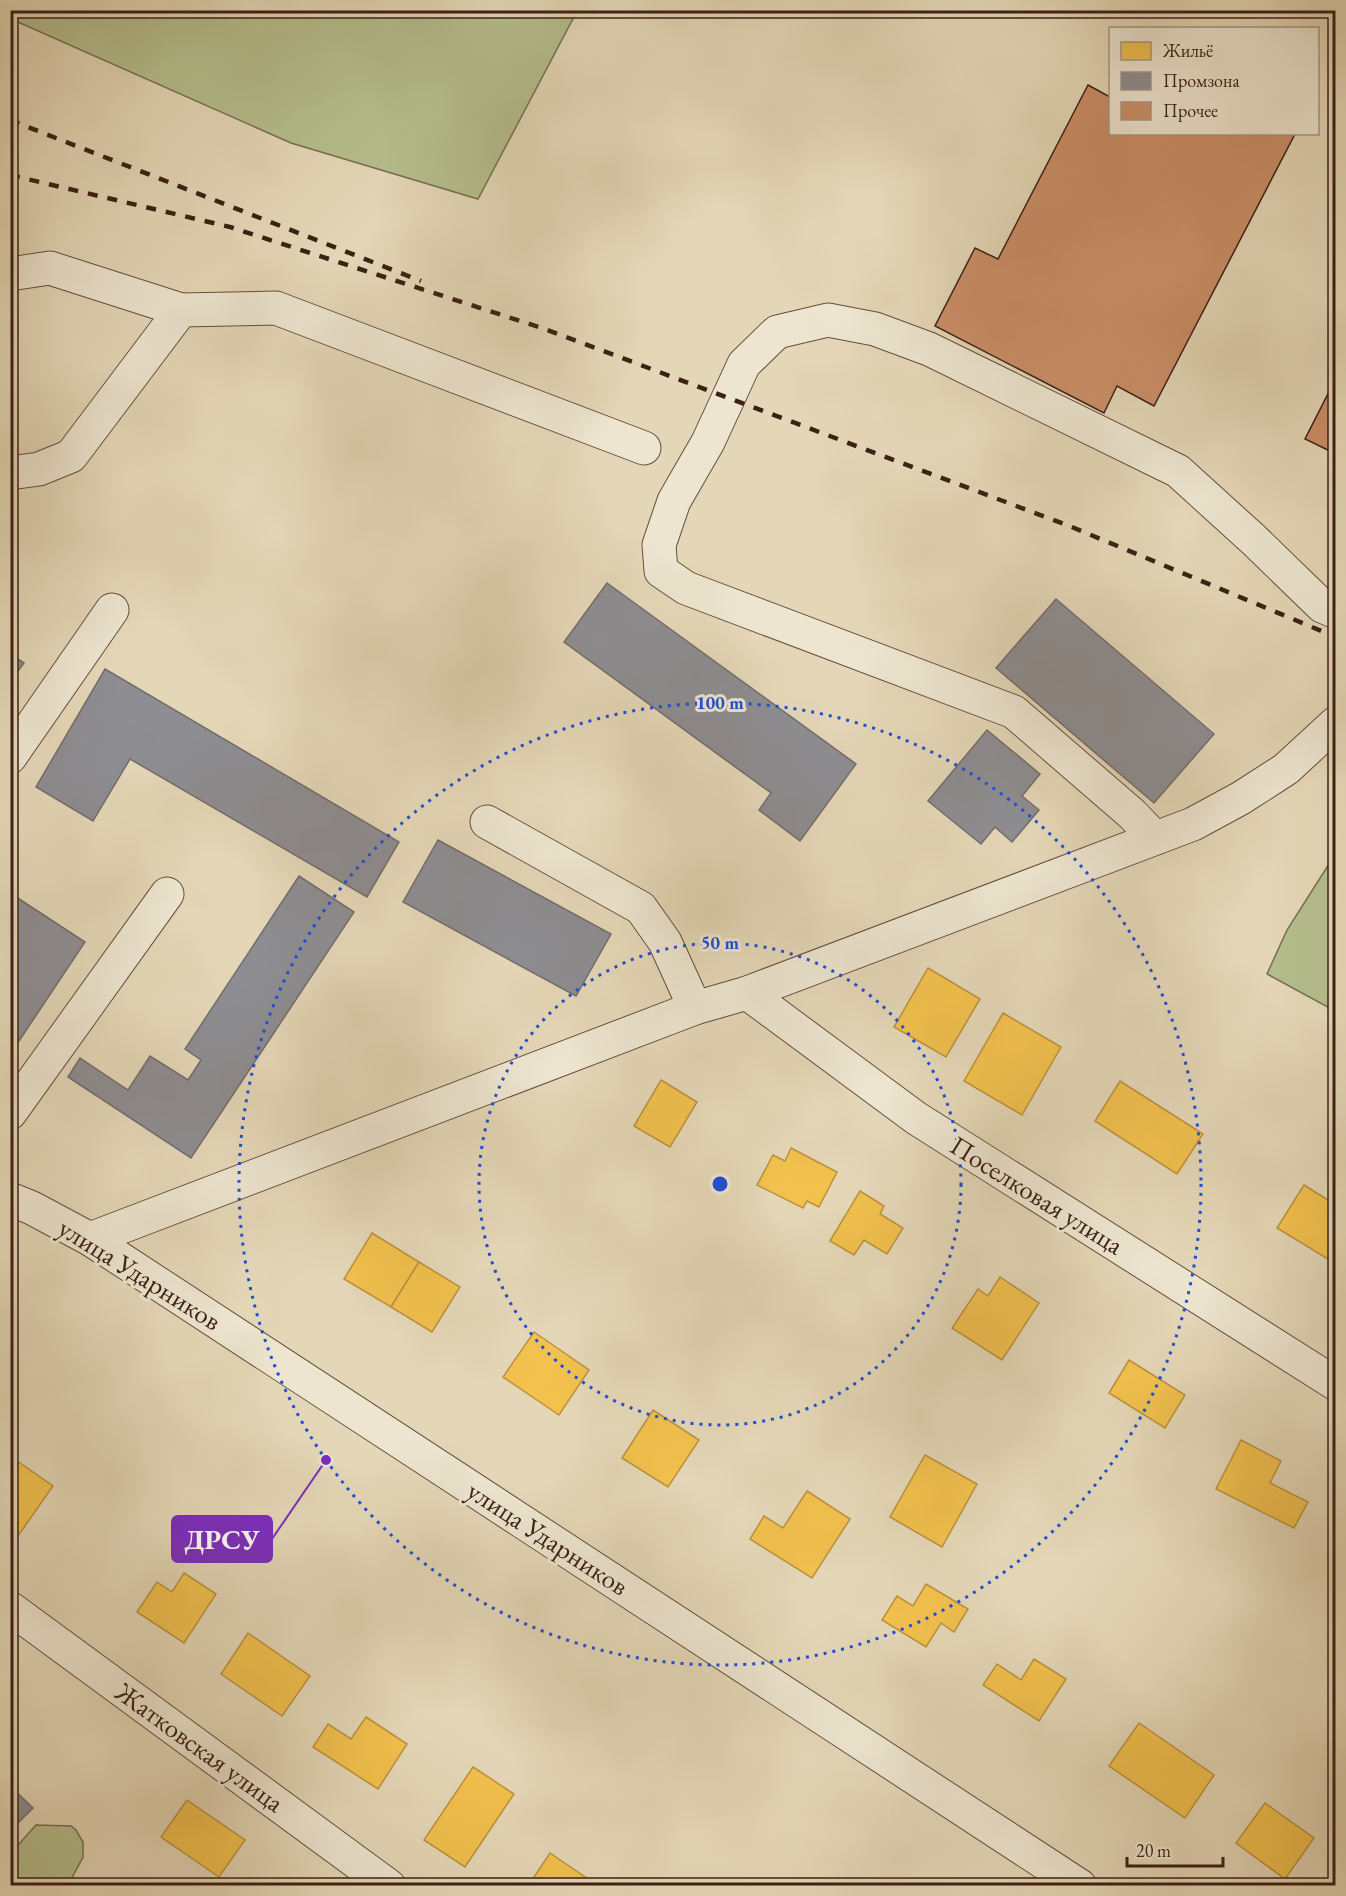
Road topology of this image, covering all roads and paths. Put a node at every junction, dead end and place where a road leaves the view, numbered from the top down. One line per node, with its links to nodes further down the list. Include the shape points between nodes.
1 (10, 274): 2 (street, via 50,268)
2 (181, 310): 3 (street, via 276,308); 4 (street, via 71,456 39,469)
3 (644, 448)
4 (10, 472)
5 (112, 610): 8 (street)
6 (1335, 612): 10 (street, via 1322,606 1178,471 929,349 875,329 828,320 777,332 744,364 708,442 674,501 659,545 661,571 686,588 1014,712)
7 (1335, 723): 10 (street, via 1286,769 1193,824)
8 (10, 757)
9 (488, 822): 13 (street, via 641,908 665,942)
10 (1155, 838): 12 (street)
11 (167, 894): 14 (street)
12 (747, 993): 13 (street); 17 (street, Поселковая улица, via 916,1118)
13 (695, 1008): 16 (street)
14 (10, 1113)
15 (10, 1199): 16 (street, улица Ударников)
16 (90, 1239): 20 (street, улица Ударников)
17 (1335, 1384)
18 (10, 1608): 19 (street, Жатковская улица)
19 (388, 1886)
20 (1080, 1886)

